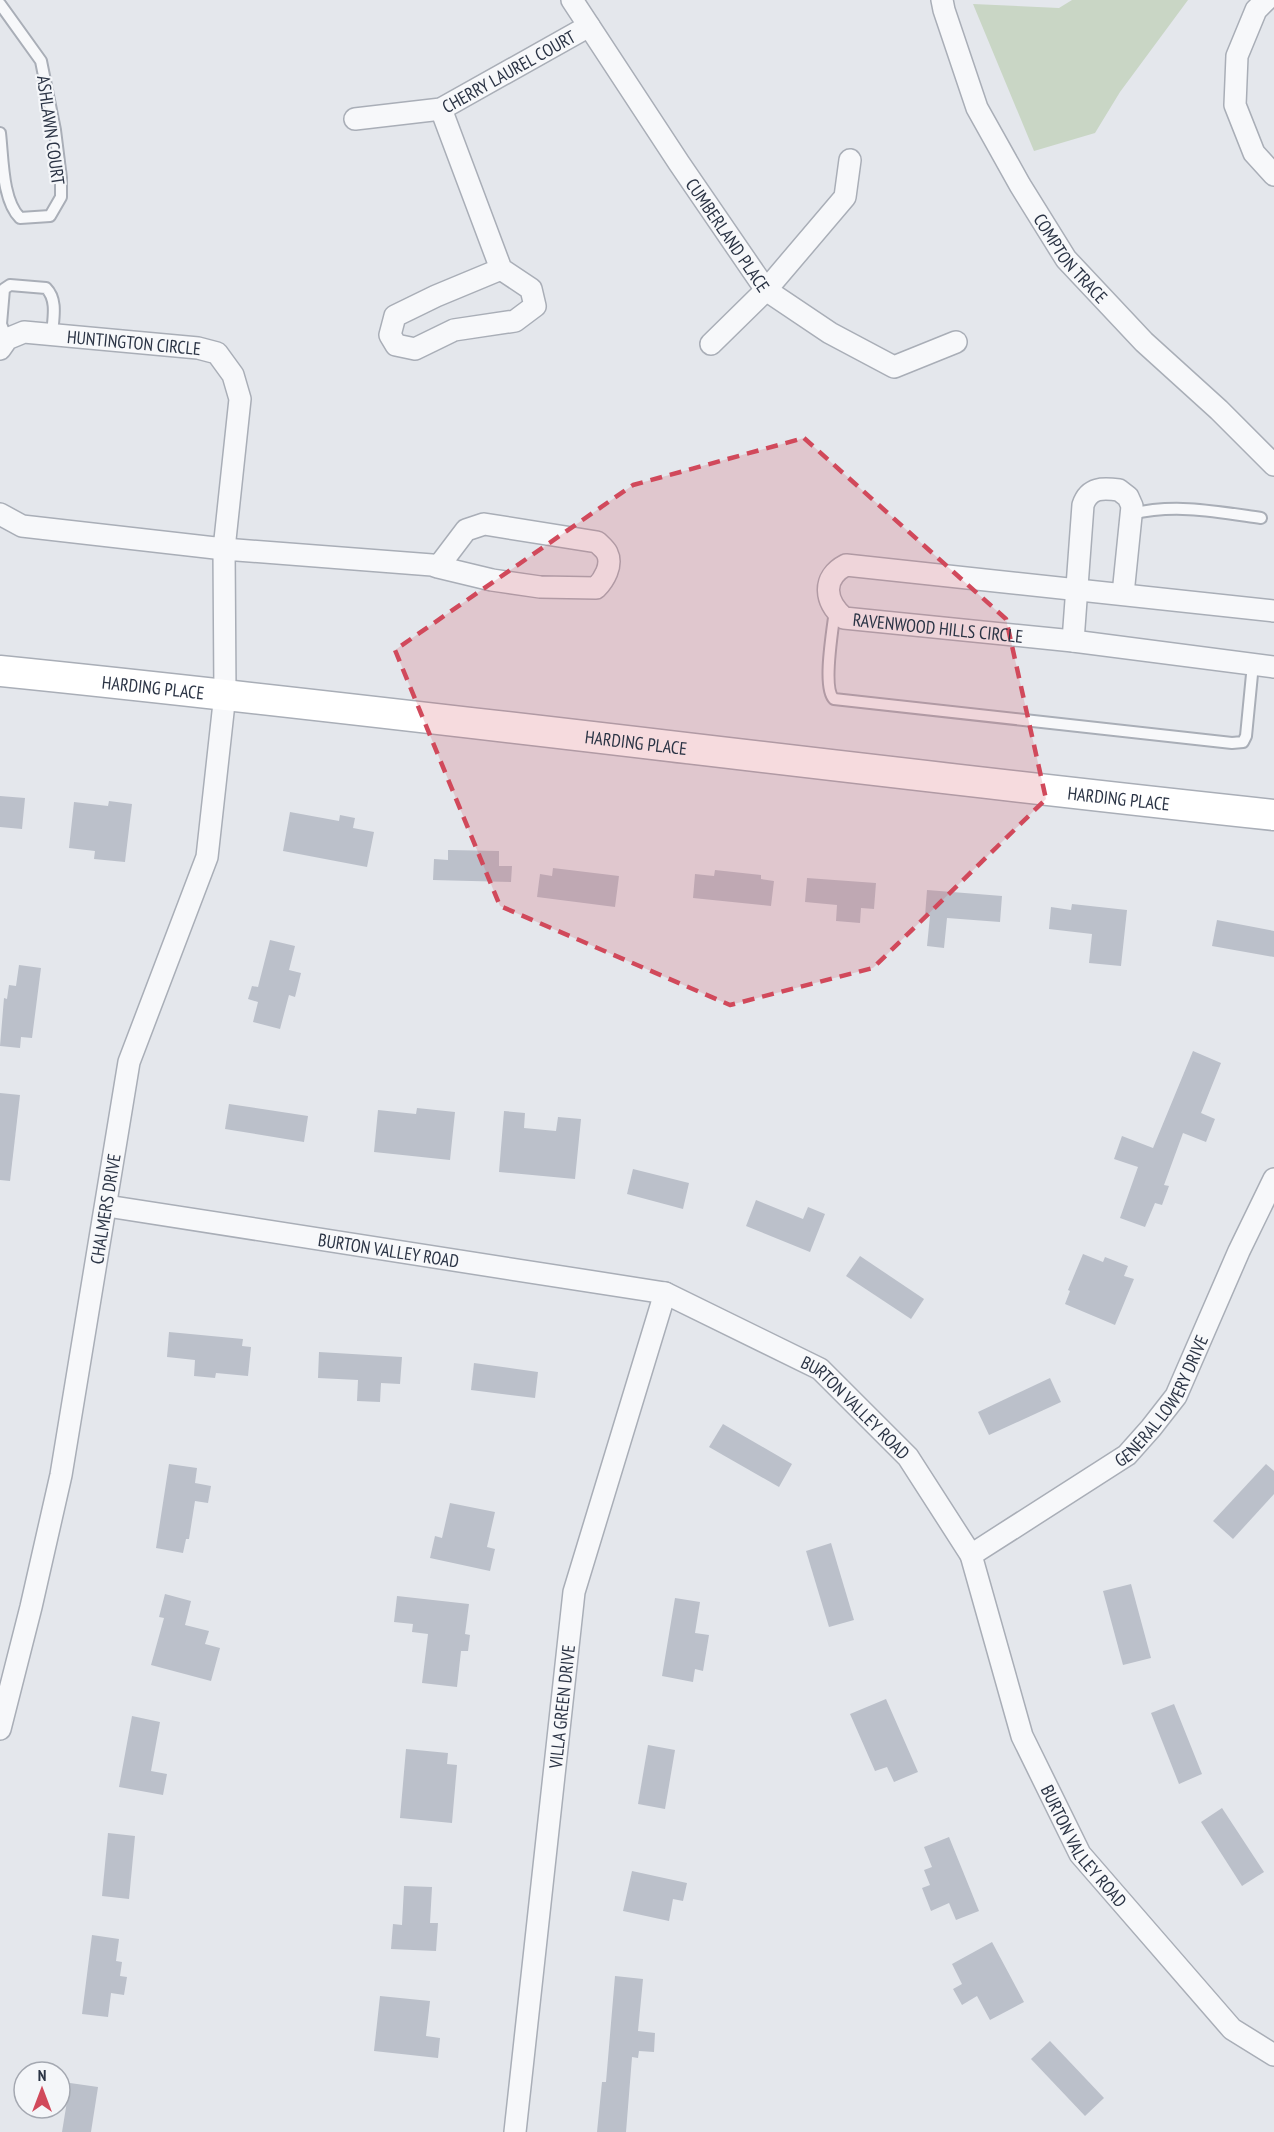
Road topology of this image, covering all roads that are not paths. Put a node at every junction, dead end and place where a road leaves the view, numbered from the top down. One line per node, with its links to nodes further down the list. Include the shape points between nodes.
1 (572, 0): 5 (street, CUMBERLAND PLACE)
2 (942, 0): 17 (street, COMPTON TRACE, via 977,108 1066,259 1144,342)
3 (1266, 0): 10 (street, via 1256,10 1237,56 1234,105 1254,153)
4 (1, 8): 8 (lane, ASHLAWN COURT, via 41,61 61,178 61,197 50,216 20,218 12,210)
5 (589, 26): 6 (street, CHERRY LAUREL COURT); 12 (street, CUMBERLAND PLACE)
6 (441, 109): 7 (street, CHERRY LAUREL COURT); 11 (street)
7 (355, 119)
8 (0, 133)
9 (850, 160): 12 (street, via 845,197)
10 (1274, 175)
11 (501, 269): 11 (street, via 395,316 390,335 396,345 415,349 454,330 520,319 535,306 531,289)
12 (766, 290): 14 (street, CUMBERLAND PLACE, via 830,333 894,367); 16 (street)
13 (52, 334): 15 (street, HUNTINGTON CIRCLE, via 24,332); 15 (lane, via 51,293 46,288 10,285 4,289); 21 (street, HUNTINGTON CIRCLE, via 217,353 233,375 240,399)
14 (956, 342)
15 (3, 344)
16 (711, 344)
17 (1274, 465)
18 (0, 514): 21 (street, via 22,526)
19 (1132, 514): 20 (lane, via 1161,508 1208,510); 23 (street, via 1128,497 1119,490 1094,490 1086,496); 24 (street)
20 (1261, 519)
21 (224, 549): 22 (street); 31 (street, HUNTINGTON CIRCLE)
22 (438, 567): 22 (street, via 540,587 596,588 604,580 609,565 607,553 597,542 484,524 466,530)
23 (1077, 589): 24 (street, RAVENWOOD HILLS CIRCLE); 25 (street, RAVENWOOD HILLS CIRCLE, via 846,565 831,578 829,595); 27 (street)
24 (1123, 594): 26 (street, RAVENWOOD HILLS CIRCLE)
25 (835, 610): 27 (street, RAVENWOOD HILLS CIRCLE, via 844,618); 28 (lane, via 829,687 834,699 1232,743 1243,742 1246,736)
26 (1274, 611)
27 (1073, 641): 28 (street, RAVENWOOD HILLS CIRCLE)
28 (1253, 664): 29 (street, RAVENWOOD HILLS CIRCLE)
29 (1274, 667)
30 (0, 671): 31 (main road, HARDING PLACE)
31 (225, 694): 32 (main road, HARDING PLACE); 34 (street, CHALMERS DRIVE, via 207,857 129,1062)
32 (1274, 815)
33 (1274, 1179): 36 (street, GENERAL LOWERY DRIVE, via 1176,1396 1151,1428 1127,1455)
34 (107, 1206): 35 (street, BURTON VALLEY ROAD); 37 (street, CHALMERS DRIVE, via 62,1475)
35 (665, 1293): 36 (street, BURTON VALLEY ROAD, via 820,1369 908,1457); 39 (street, VILLA GREEN DRIVE, via 574,1592)
36 (970, 1556): 38 (street, BURTON VALLEY ROAD, via 1022,1736 1080,1854 1232,2029)
37 (0, 1729)
38 (1274, 2055)
39 (515, 2132)

